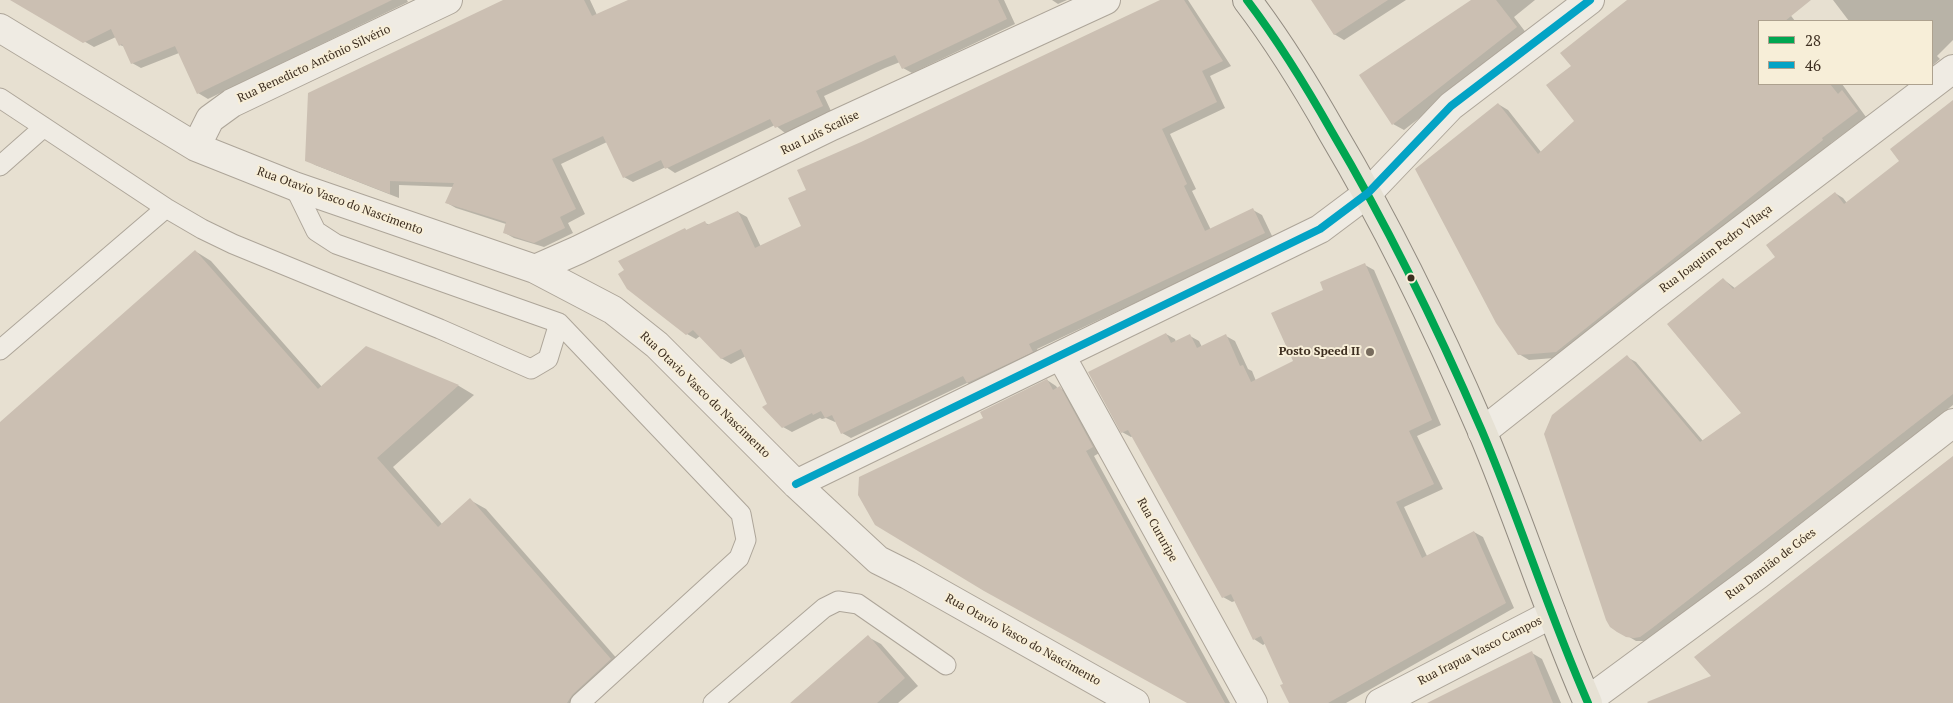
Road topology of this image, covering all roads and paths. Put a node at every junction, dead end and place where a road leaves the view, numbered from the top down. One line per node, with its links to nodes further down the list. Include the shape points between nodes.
1 (448, 0): 11 (street, Rua Benedicto Antônio Silvério, via 232,103 210,119)
2 (1106, 0): 16 (street, Rua Luís Scalise, via 832,126)
3 (1247, 0): 14 (main road, via 1274,36)
4 (1590, 0): 14 (street, via 1451,106)
5 (0, 28): 11 (street, Rua Otavio Vasco do Nascimento)
6 (1953, 69): 7 (street, Rua Joaquim Pedro Vilaça)
7 (1933, 84)
8 (1932, 85): 21 (street, Rua Joaquim Pedro Vilaça, via 1649,300)
9 (0, 98): 10 (lane)
10 (44, 127): 12 (lane); 15 (lane)
11 (196, 146): 13 (street, Rua Otavio Vasco do Nascimento)
12 (0, 166)
13 (294, 186): 16 (street, Rua Otavio Vasco do Nascimento); 17 (lane, via 316,231 336,244)
14 (1368, 193): 19 (street, via 1320,229); 21 (main road)
15 (166, 208): 17 (lane, via 233,244 531,368 548,359); 18 (lane)
16 (535, 269): 22 (street, Rua Otavio Vasco do Nascimento, via 613,310 657,345)
17 (559, 323): 26 (lane, via 741,514 746,540 739,558)
18 (0, 349)
19 (1061, 356): 22 (street); 29 (street, Rua Cururipe)
20 (1953, 423): 25 (street, Rua Damião de Góes)
21 (1482, 432): 23 (main road)
22 (796, 484): 28 (street, Rua Otavio Vasco do Nascimento, via 878,560)
23 (1552, 614): 25 (main road); 30 (street, Rua Irapua Vasco Campos)
24 (946, 665): 27 (lane, via 858,604 838,602 824,608)
25 (1588, 702)
26 (580, 703)
27 (713, 703)
28 (1135, 703)
29 (1253, 703)
30 (1380, 703)

